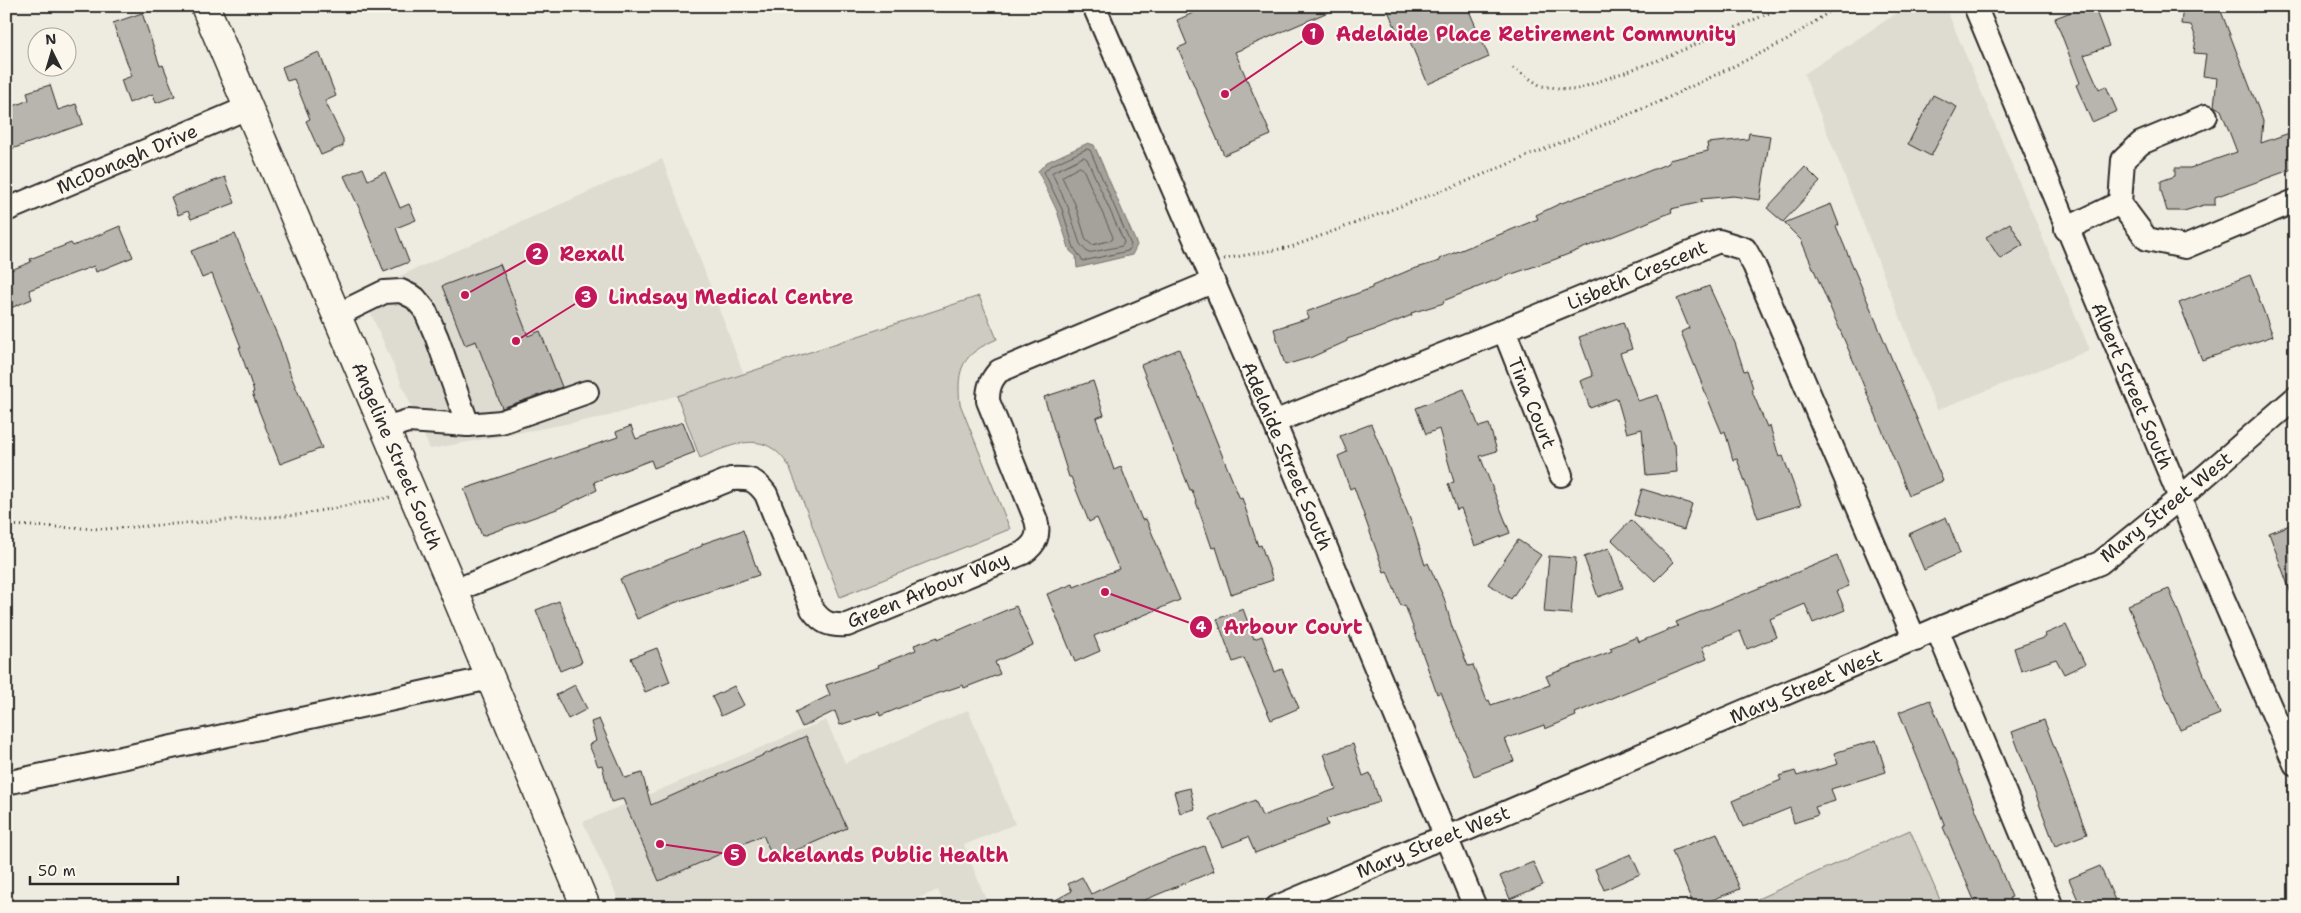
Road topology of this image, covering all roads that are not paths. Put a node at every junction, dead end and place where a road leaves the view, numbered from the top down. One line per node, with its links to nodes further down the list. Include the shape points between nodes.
1 (205, 6): 4 (main road, Angeline Street South)
2 (1094, 6): 10 (street, Adelaide Street South)
3 (1975, 6): 9 (street, Albert Street South)
4 (247, 108): 8 (street, McDonagh Drive); 11 (main road, Angeline Street South)
5 (2206, 116): 7 (street, via 2141,143 2122,160)
6 (2295, 201): 7 (street, via 2184,247 2147,239)
7 (2120, 203): 9 (street)
8 (6, 210)
9 (2066, 229): 19 (street, Albert Street South)
10 (1208, 274): 15 (street, Adelaide Street South); 20 (street, Green Arbour Way, via 999,371 991,380 988,401 1039,529 1031,547 1023,553 847,625 832,626 820,620 812,609 766,494 758,483 746,478 731,479)
11 (337, 315): 16 (street, via 384,292 401,291 415,298 425,310 437,338); 17 (main road, Angeline Street South)
12 (1504, 330): 15 (street, Lisbeth Crescent); 18 (street, Tina Court); 22 (street, Lisbeth Crescent, via 1719,241 1745,248)
13 (586, 392): 16 (street, via 508,420)
14 (2295, 398): 19 (street, Mary Street West)
15 (1274, 422): 26 (street, Adelaide Street South)
16 (468, 425): 17 (street, via 408,421)
17 (385, 428): 20 (main road, Angeline Street South)
18 (1561, 475)
19 (2180, 498): 21 (street, Mary Street West, via 2100,562); 24 (street, Albert Street South)
20 (454, 591): 23 (main road, Angeline Street South)
21 (1937, 629): 22 (street, Mary Street West); 30 (street)
22 (1915, 640): 26 (street, Mary Street West)
23 (490, 678): 25 (street); 27 (main road, Angeline Street South)
24 (2295, 764)
25 (6, 783)
26 (1448, 837): 28 (street, Mary Street West); 29 (street, Adelaide Street South)
27 (586, 907)
28 (1277, 907)
29 (1475, 907)
30 (2052, 907)

